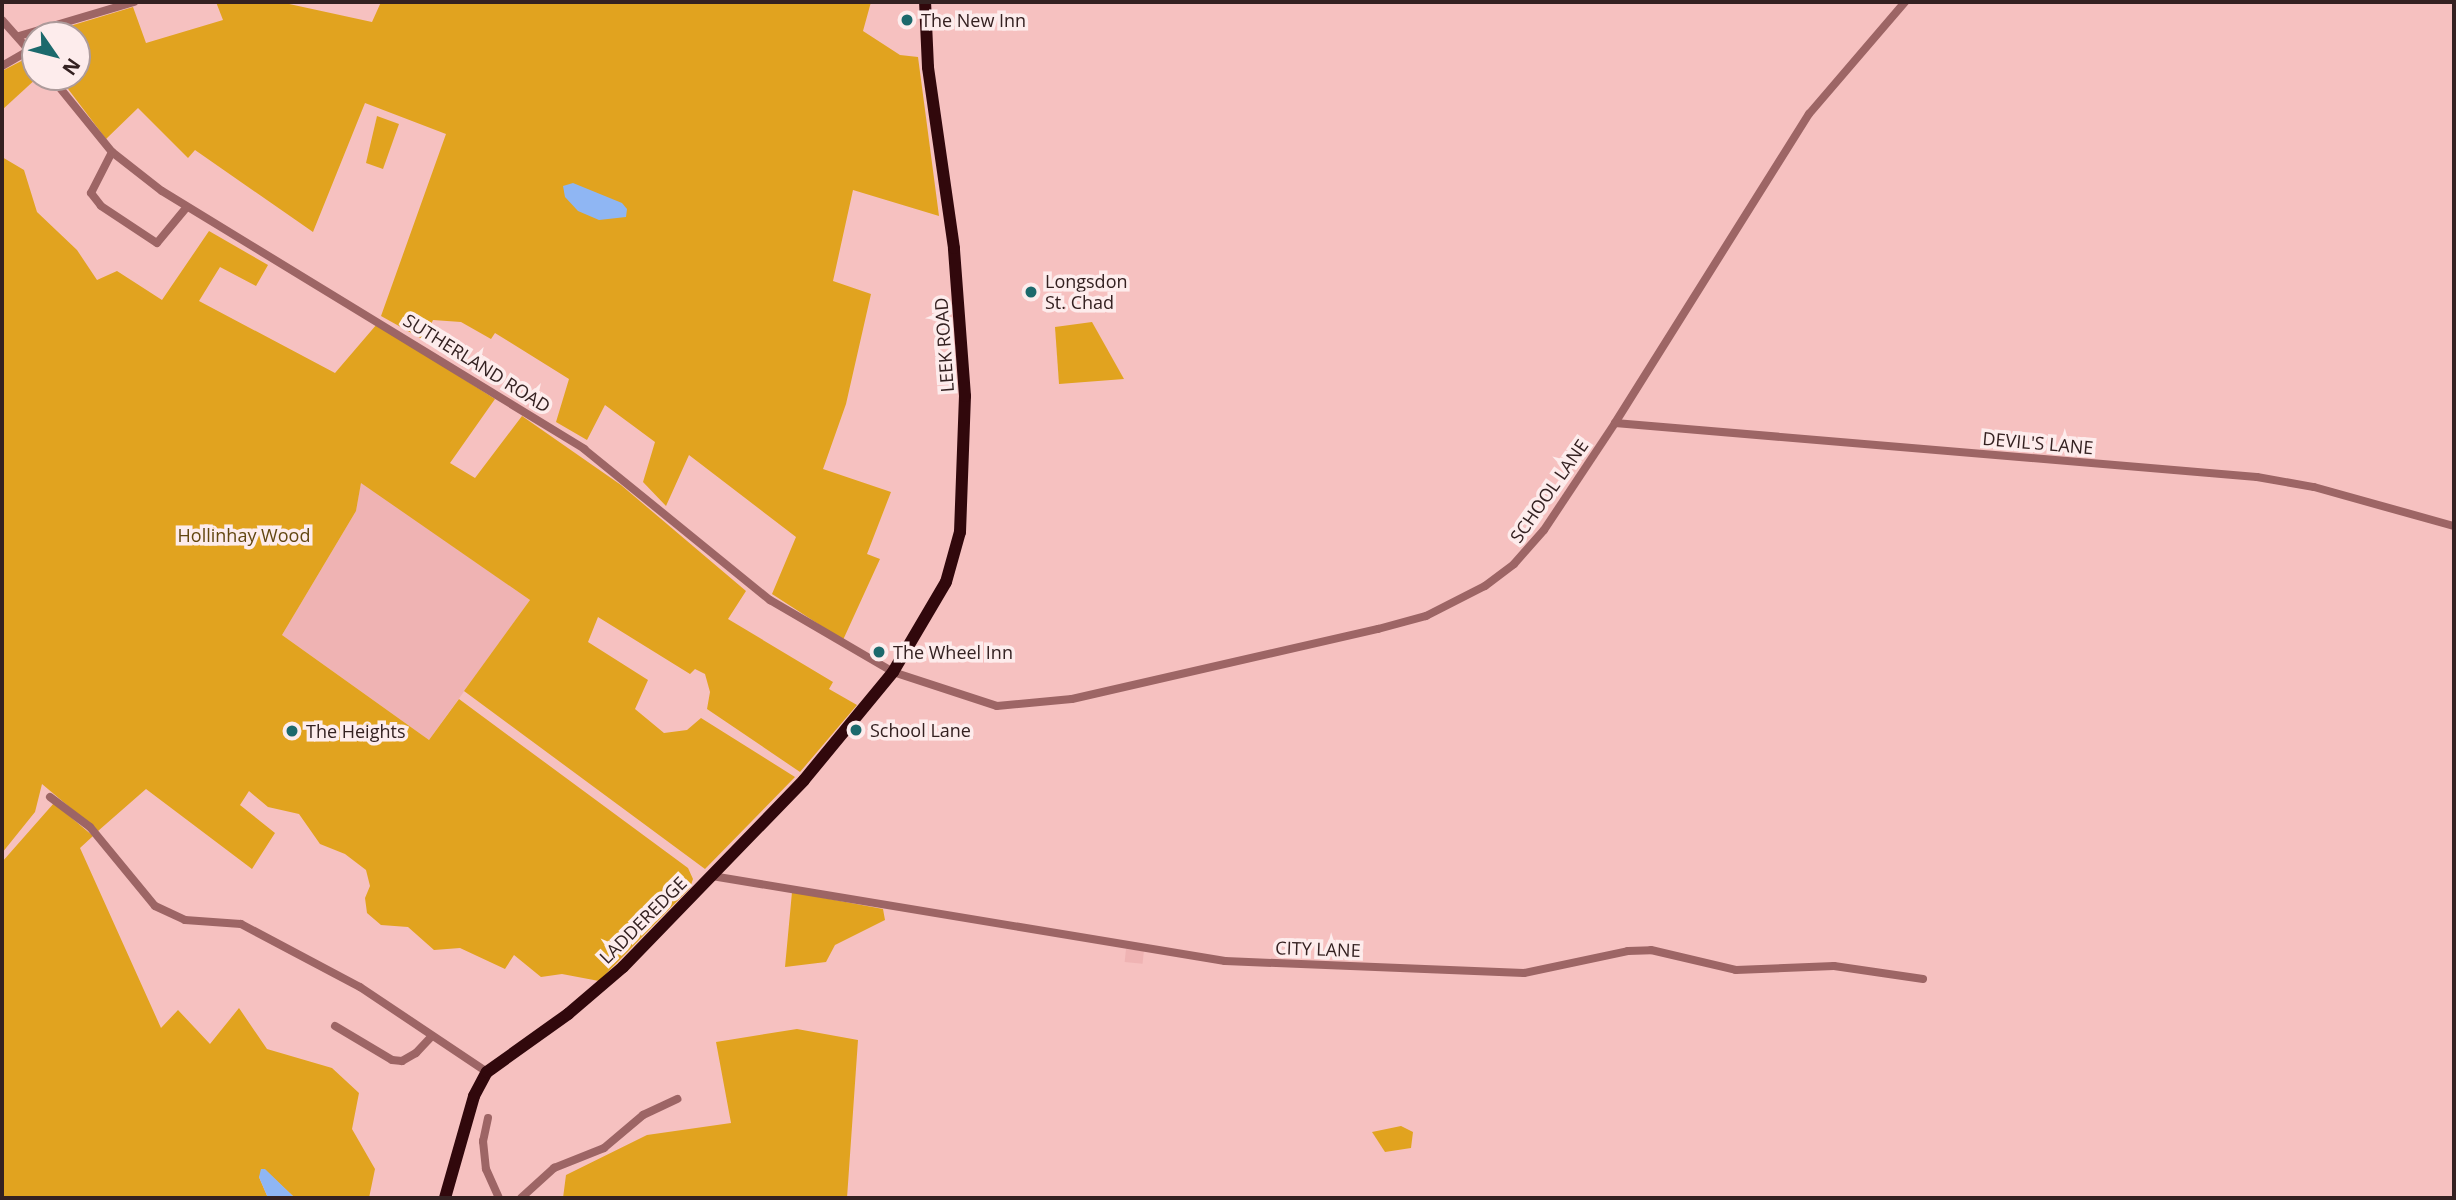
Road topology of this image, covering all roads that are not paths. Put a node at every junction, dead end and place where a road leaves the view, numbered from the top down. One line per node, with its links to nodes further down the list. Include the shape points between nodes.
1 (134, 2): 5 (street)
2 (925, 2): 14 (highway, LEEK ROAD, via 928,67 954,248 965,396 964,492 960,532 946,582)
3 (1905, 2): 12 (street, SCHOOL LANE, via 1809,114)
4 (2, 20): 5 (street)
5 (19, 36): 6 (street)
6 (21, 39)
7 (21, 58): 8 (street)
8 (2, 66)
9 (62, 91): 10 (street, SUTHERLAND ROAD)
10 (112, 152): 11 (street, SUTHERLAND ROAD); 11 (street, via 91,193 101,206 157,243)
11 (186, 208): 14 (street, SUTHERLAND ROAD, via 342,298 584,449 769,600)
12 (1615, 423): 13 (street, DEVIL'S LANE, via 2257,477 2314,487); 14 (street, SCHOOL LANE, via 1544,530 1514,565 1485,586 1426,616 1209,671 1033,704 997,706 971,701)
13 (2454, 526)
14 (893, 672): 16 (highway, LADDEREDGE, via 832,748)
15 (50, 797): 19 (street, via 90,827 155,906 185,920 241,925 360,987)
16 (712, 876): 17 (street, CITY LANE, via 1225,961 1524,973 1628,950 1651,950 1736,970 1834,966); 20 (highway, LADDEREDGE, via 623,967)
17 (1923, 979)
18 (335, 1026): 19 (street, via 392,1060 402,1061 416,1053)
19 (431, 1037): 20 (street)
20 (487, 1072): 23 (highway, LADDEREDGE, via 474,1096)
21 (677, 1099): 25 (street, via 643,1115 604,1148 554,1168)
22 (488, 1118): 24 (street, via 483,1140 486,1169)
23 (445, 1198)
24 (499, 1198)
25 (521, 1198)

